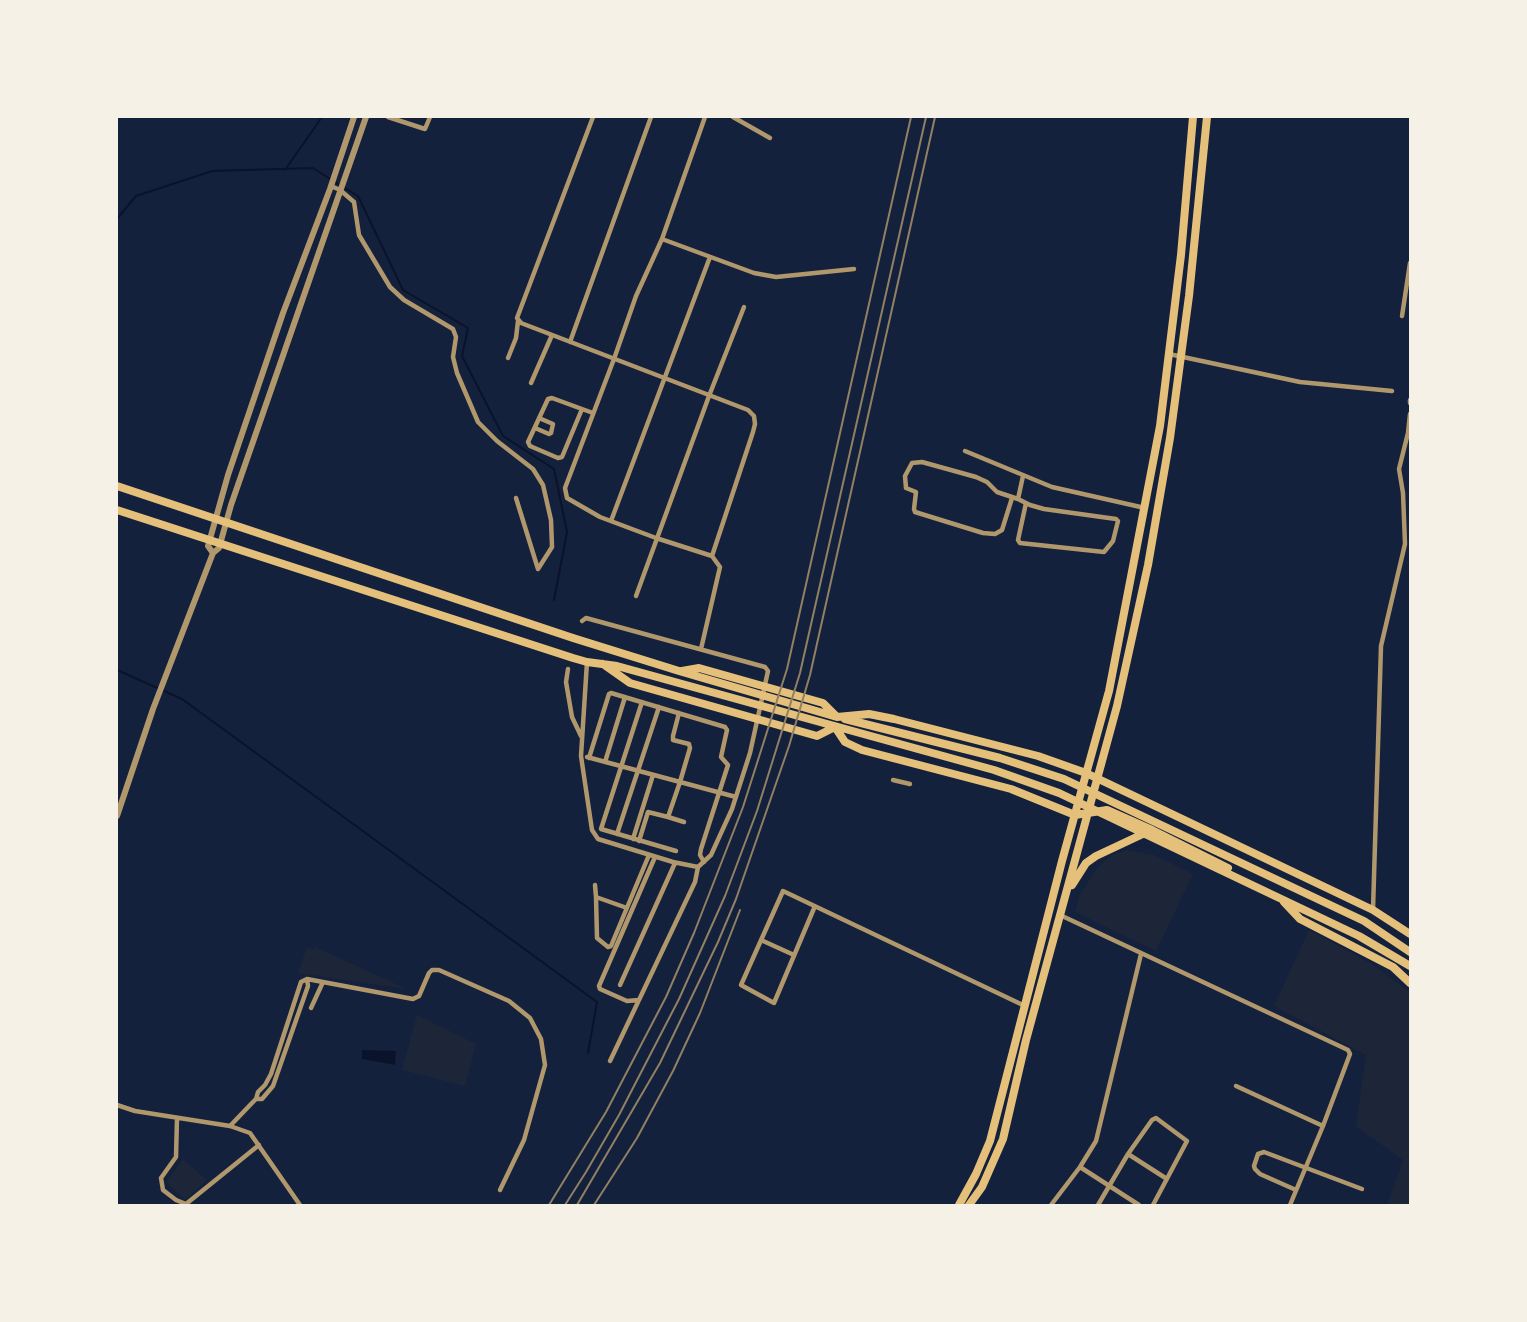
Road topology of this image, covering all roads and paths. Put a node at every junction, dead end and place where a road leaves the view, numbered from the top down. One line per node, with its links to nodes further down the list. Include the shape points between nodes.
1 (354, 117): 12 (street)
2 (366, 117): 13 (street)
3 (388, 117): 4 (street, via 425,129)
4 (430, 117)
5 (593, 117): 24 (street, via 517,314)
6 (651, 117): 26 (street)
7 (705, 117): 18 (street)
8 (733, 117): 11 (street)
9 (1193, 117): 16 (main road)
10 (1208, 117): 17 (main road)
11 (770, 138)
12 (337, 168): 13 (street); 14 (street)
13 (347, 171): 15 (street)
14 (331, 185): 15 (street); 48 (street, via 279,323)
15 (341, 189): 43 (street, via 354,202 359,235 390,287 404,300 453,329 457,374 478,422 533,469 543,485 552,547 538,569); 50 (street)
16 (1186, 199): 17 (main road); 27 (main road)
17 (1199, 201): 28 (main road)
18 (662, 239): 19 (street); 30 (street)
19 (710, 257): 21 (street, via 776,277); 31 (street)
20 (1410, 263): 23 (street)
21 (854, 269)
22 (744, 307): 34 (street)
23 (1402, 316)
24 (518, 321): 25 (street); 29 (street)
25 (552, 335): 26 (street); 32 (street)
26 (570, 342): 30 (street)
27 (1169, 354): 28 (street); 46 (main road)
28 (1180, 356): 33 (street, via 1300,382); 64 (main road, via 1152,543)
29 (508, 358)
30 (614, 359): 31 (street); 36 (street)
31 (664, 379): 34 (street); 49 (street)
32 (531, 383)
33 (1392, 391)
34 (708, 396): 51 (street); 55 (street, via 748,410 755,424)
35 (582, 409): 36 (street); 38 (street, via 552,398); 39 (street, via 562,457 530,446)
36 (593, 413): 49 (street, via 565,488 567,498)
37 (1410, 414): 106 (street, via 1399,469 1405,544 1381,646)
38 (539, 418): 39 (street); 39 (street, via 554,424 551,433)
39 (535, 428)
40 (964, 451): 41 (street)
41 (1023, 476): 44 (street); 46 (street, via 1052,487)
42 (117, 486): 48 (main road)
43 (516, 498)
44 (1015, 499): 44 (street, via 976,477 922,462 912,463 905,476 906,488 916,492 915,512 983,533 1002,530); 45 (street)
45 (1026, 503): 45 (street, via 1020,543 1104,552 1113,541 1116,519)
46 (1145, 508): 63 (main road)
47 (117, 510): 52 (main road)
48 (215, 518): 50 (main road); 52 (street)
49 (611, 521): 51 (street)
50 (226, 522): 53 (street); 62 (main road, via 573,638 679,671)
51 (656, 538): 55 (street); 56 (street)
52 (209, 540): 53 (main road); 54 (street)
53 (220, 544): 54 (street); 59 (main road)
54 (213, 553): 90 (street)
55 (712, 556): 58 (street, via 720,567)
56 (636, 596)
57 (582, 621): 58 (street, via 586,618)
58 (701, 649): 86 (street, via 768,671)
59 (587, 662): 60 (main road); 71 (street)
60 (601, 663): 70 (main road); 70 (main road, via 630,683 817,736)
61 (568, 669): 71 (street, via 566,682 572,717)
62 (709, 675): 69 (main road); 69 (main road, via 823,703)
63 (1109, 691): 64 (main road); 72 (main road)
64 (1119, 694): 73 (main road)
65 (625, 697): 66 (street); 75 (street, via 609,694); 76 (street)
66 (642, 702): 67 (street); 77 (street)
67 (659, 707): 68 (street); 78 (street)
68 (679, 713): 83 (street, via 673,740 689,744 690,748); 85 (street, via 726,727 721,757 728,765)
69 (837, 717): 79 (main road, via 869,714 894,719 1038,756); 110 (main road, via 1000,758 1064,779 1364,921)
70 (835, 727): 89 (main road, via 845,742 862,750 1011,789); 113 (main road, via 994,770 1059,793 1359,936)
71 (581, 735): 74 (street)
72 (1096, 738): 73 (main road); 79 (main road)
73 (1107, 742): 81 (main road)
74 (581, 756): 75 (street); 97 (street, via 592,830 598,839)
75 (589, 758): 76 (street)
76 (605, 762): 77 (street)
77 (621, 767): 78 (street); 94 (street, via 601,829)
78 (638, 771): 80 (street); 94 (street)
79 (1086, 773): 81 (main road); 89 (main road)
80 (653, 775): 83 (street); 87 (street)
81 (1097, 778): 88 (main road); 106 (main road)
82 (893, 780): 84 (street)
83 (680, 782): 85 (street); 91 (street)
84 (910, 784)
85 (719, 793): 86 (street); 99 (street, via 701,849)
86 (736, 797): 99 (street, via 711,855)
87 (645, 811): 91 (street); 95 (street)
88 (1088, 813): 89 (main road); 93 (main road, via 1107,810); 102 (main road)
89 (1075, 815): 119 (main road)
90 (117, 816)
91 (668, 817): 92 (street)
92 (684, 822)
93 (1152, 830): 102 (main road, via 1086,863); 116 (main road, via 1275,891 1300,919 1393,967)
94 (618, 834): 95 (street)
95 (636, 840): 96 (street)
96 (676, 851)
97 (652, 856): 98 (street); 105 (street); 118 (street, via 599,986 627,1001)
98 (675, 862): 100 (street); 117 (street)
99 (704, 862): 100 (street)
100 (698, 867): 118 (street, via 695,882)
101 (595, 885): 103 (street)
102 (1067, 892): 107 (main road)
103 (596, 897): 105 (street); 105 (street, via 597,938 608,947)
104 (815, 906): 109 (street, via 783,891); 112 (street); 119 (street)
105 (627, 908)
106 (1373, 910): 108 (main road)
107 (1060, 915): 111 (street); 141 (main road, via 1002,1139 982,1187)
108 (1410, 934)
109 (761, 940): 112 (street); 112 (street, via 741,985 774,1003)
110 (1410, 952)
111 (1141, 954): 129 (street, via 1348,1050 1350,1054); 132 (street, via 1096,1141)
112 (794, 955)
113 (1410, 966)
114 (307, 979): 115 (street); 121 (street, via 301,982); 122 (street)
115 (323, 982): 120 (street); 137 (street, via 413,999 419,996 429,973 439,970 509,1000 530,1018 541,1039 545,1065 524,1140)
116 (1410, 983)
117 (620, 985)
118 (639, 1000): 123 (street)
119 (1025, 1006): 140 (main road, via 990,1141)
120 (311, 1008)
121 (285, 1032): 122 (street); 125 (street, via 271,1074)
122 (291, 1034): 125 (street, via 273,1086 262,1099)
123 (610, 1061)
124 (1236, 1086): 129 (street)
125 (256, 1099): 128 (street)
126 (117, 1105): 127 (street)
127 (177, 1118): 128 (street); 130 (street, via 176,1157 161,1178 163,1190 186,1204)
128 (230, 1126): 130 (street, via 250,1133)
129 (1323, 1126): 133 (street)
130 (259, 1145): 139 (street)
131 (1128, 1154): 134 (street); 134 (street, via 1156,1118 1187,1141); 135 (street)
132 (1080, 1167): 135 (street); 142 (street)
133 (1304, 1169): 136 (street); 138 (street); 138 (street, via 1264,1152 1256,1159 1255,1169 1260,1174)
134 (1167, 1179): 145 (street)
135 (1108, 1185): 143 (street); 144 (street)
136 (1362, 1189)
137 (500, 1190)
138 (1296, 1190): 146 (street)
139 (300, 1205)
140 (959, 1205)
141 (969, 1205)
142 (1051, 1205)
143 (1098, 1205)
144 (1139, 1205)
145 (1153, 1205)
146 (1290, 1205)

